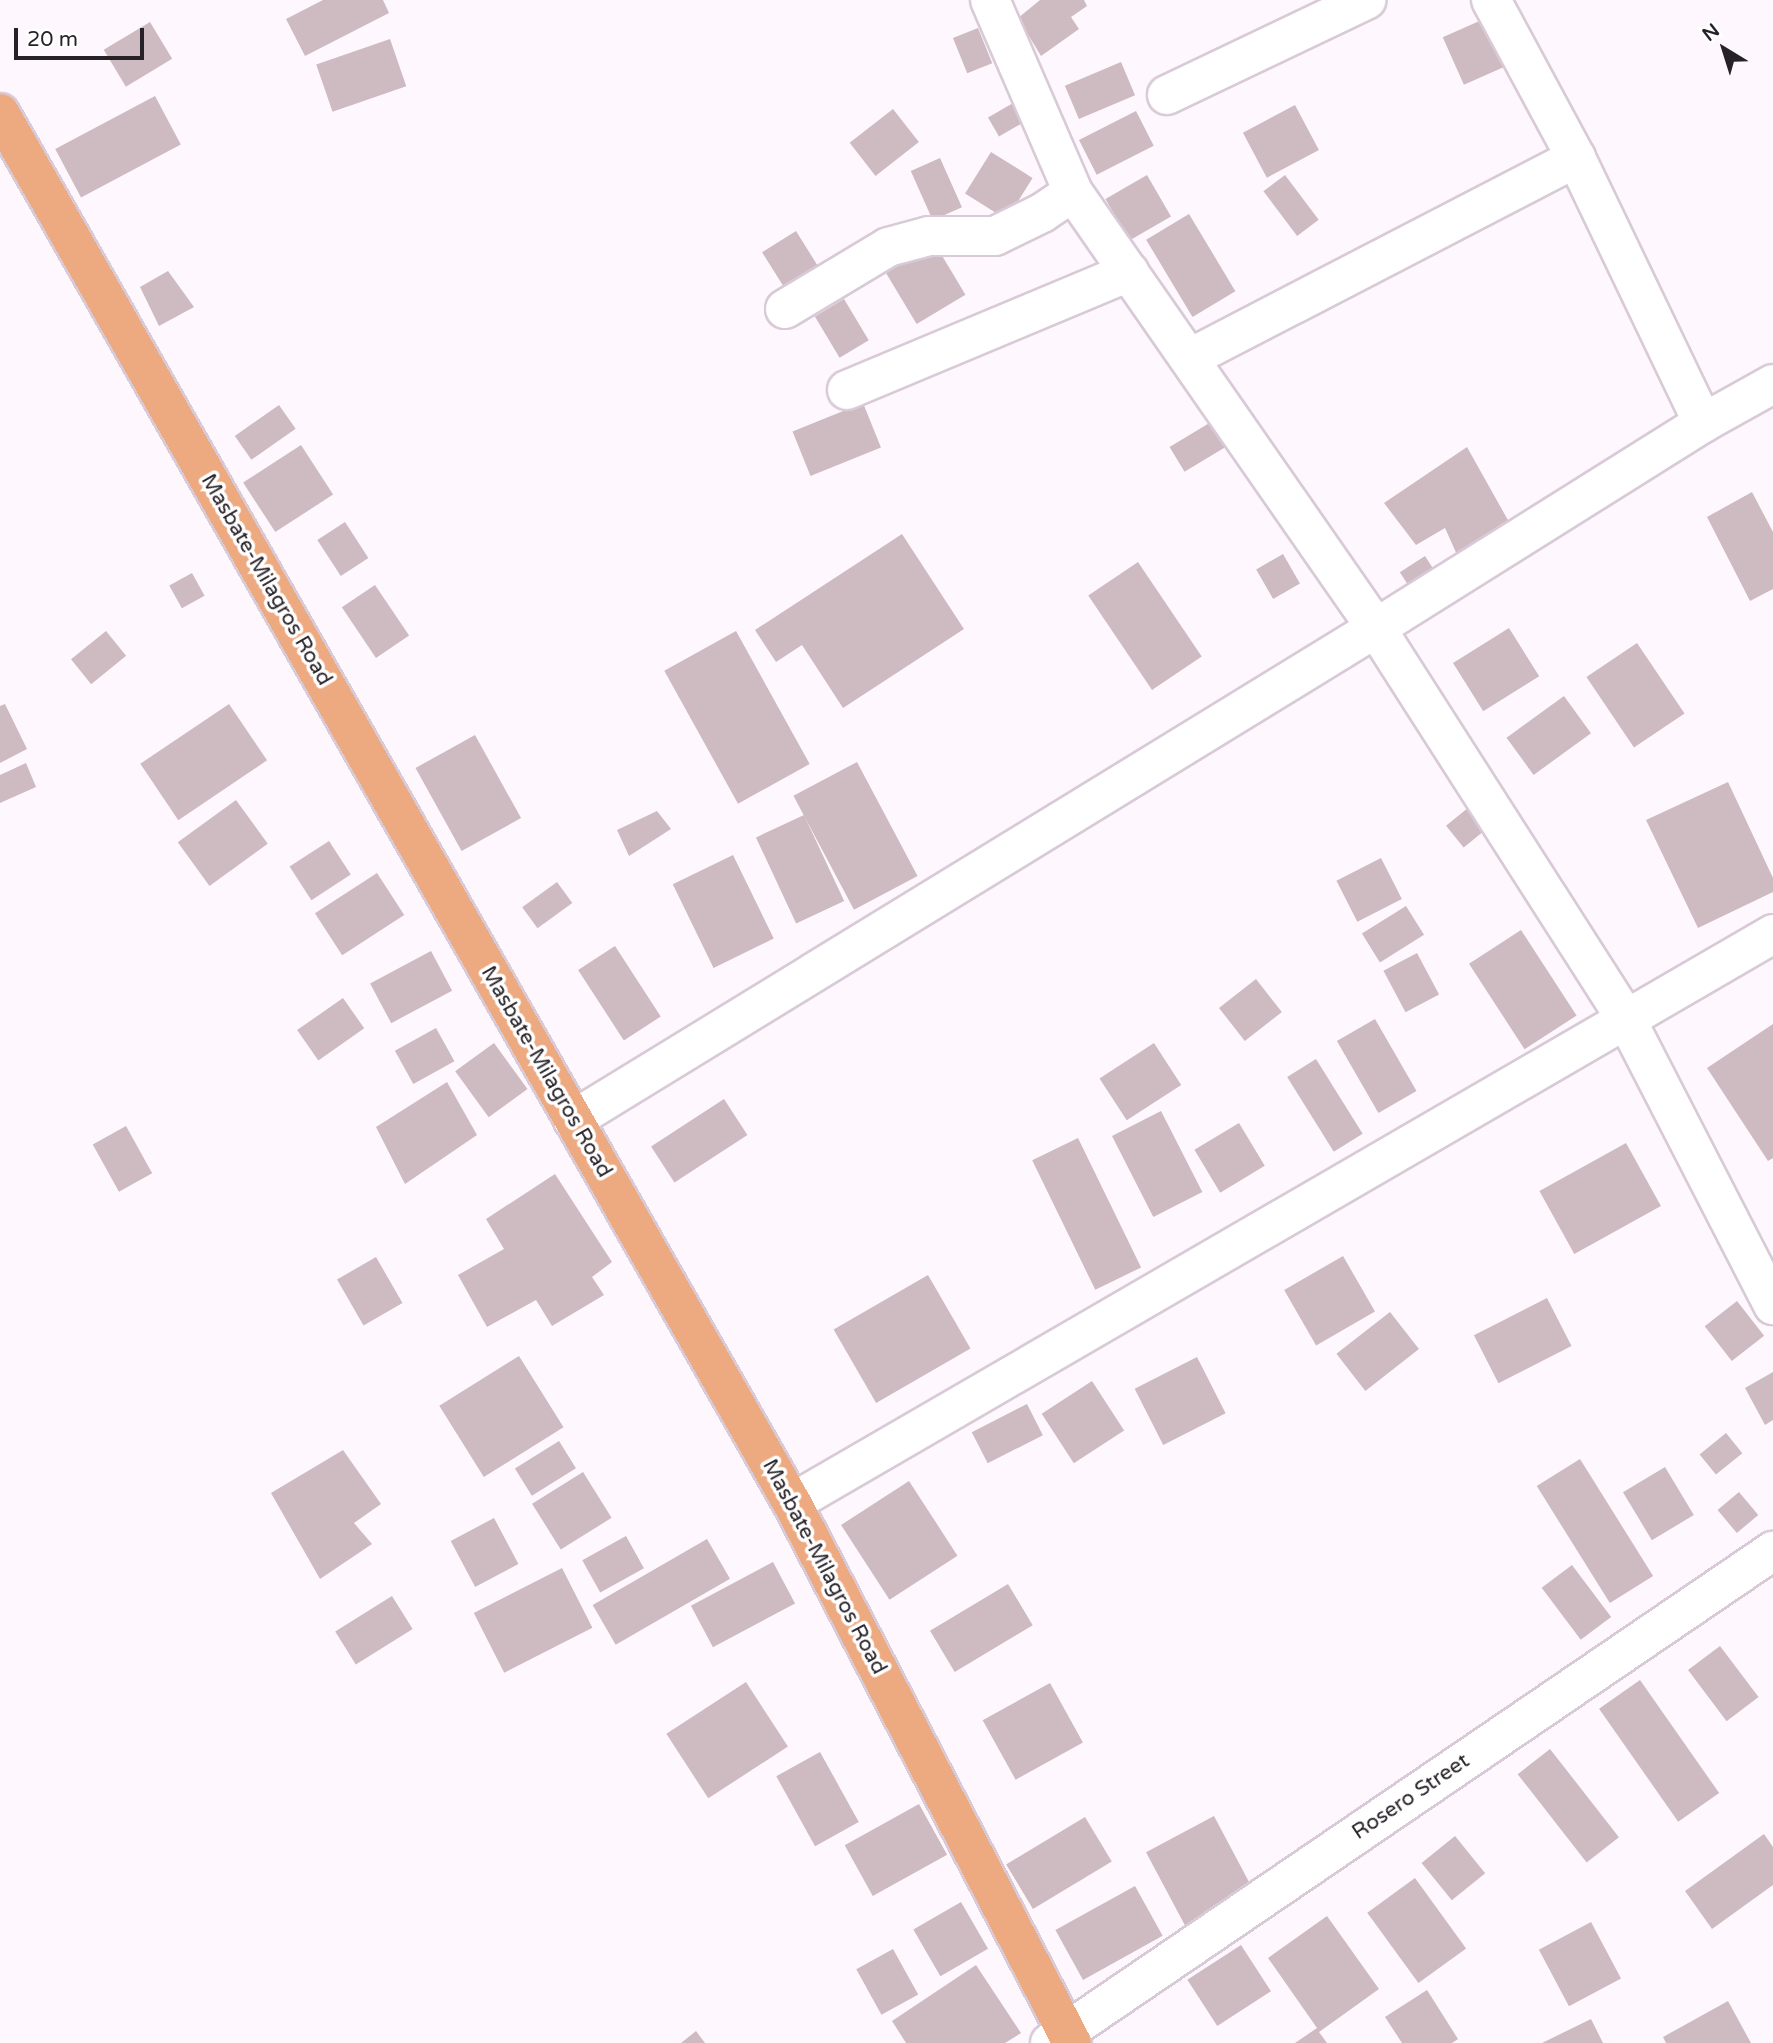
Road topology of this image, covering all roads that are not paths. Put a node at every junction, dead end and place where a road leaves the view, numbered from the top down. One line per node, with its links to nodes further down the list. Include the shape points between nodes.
1 (990, 0): 7 (street)
2 (1366, 0): 4 (street)
3 (1491, 0): 6 (street)
4 (1167, 95)
5 (0, 113): 17 (main road, Masbate-Milagros Road)
6 (1576, 158): 10 (street); 13 (street)
7 (1073, 192): 8 (street); 9 (street, via 995,236 929,236 888,247)
8 (1129, 272): 10 (street); 12 (street)
9 (785, 309)
10 (1191, 358): 14 (street)
11 (1773, 384): 13 (street)
12 (847, 390)
13 (1703, 423): 14 (street)
14 (1376, 628): 16 (street); 17 (street)
15 (1773, 934): 16 (street)
16 (1625, 1017): 18 (street); 19 (street)
17 (573, 1120): 19 (main road, Masbate-Milagros Road)
18 (1773, 1306)
19 (792, 1503): 21 (main road, Masbate-Milagros Road)
20 (1773, 1551): 21 (street, Rosero Street)
21 (1063, 2039)

